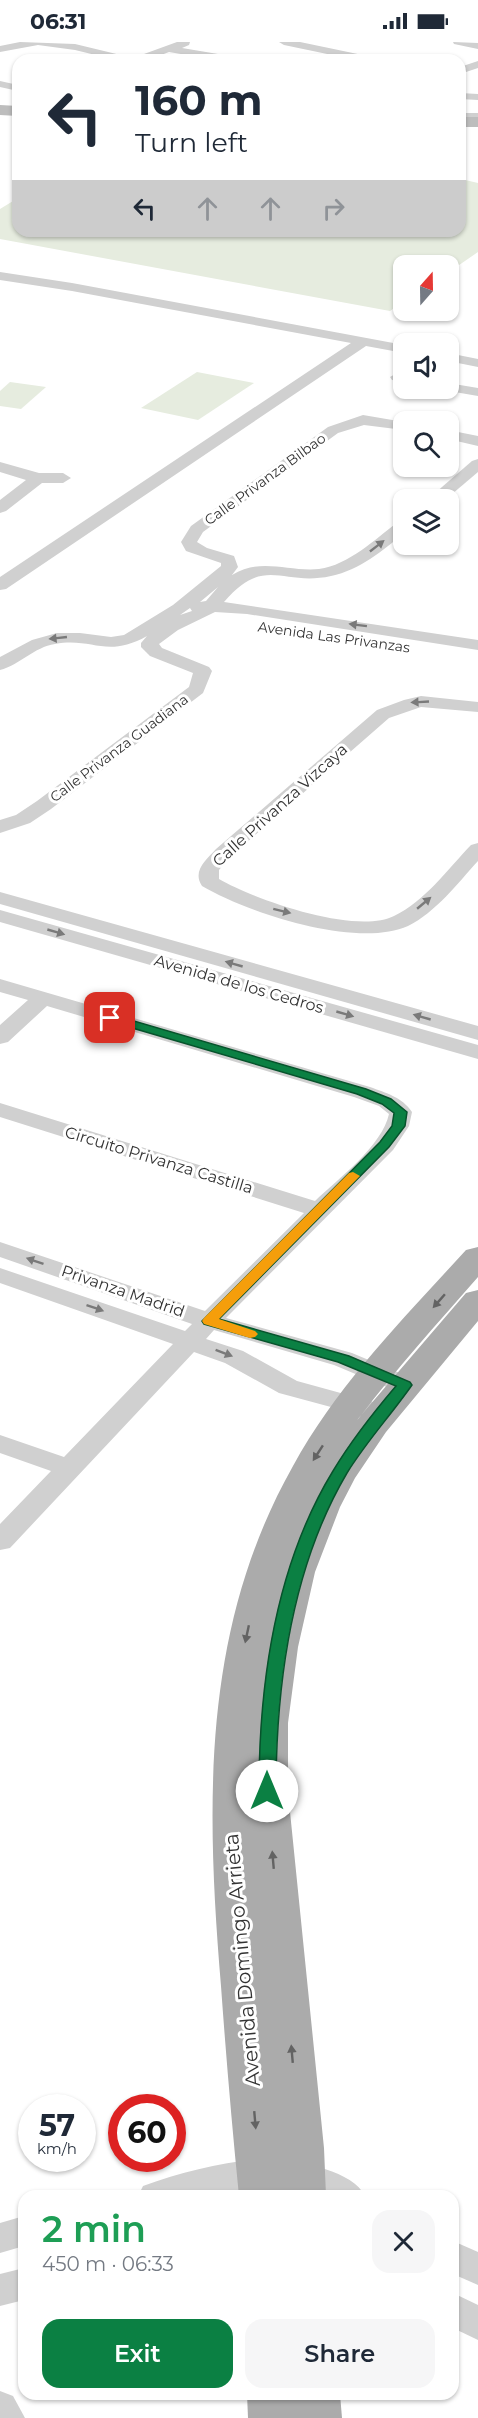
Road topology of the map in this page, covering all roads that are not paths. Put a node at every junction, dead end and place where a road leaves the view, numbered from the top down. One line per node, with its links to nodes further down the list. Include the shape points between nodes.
1 (38, 42): 6 (street); 7 (street)
2 (284, 42): 10 (street)
3 (458, 42): 5 (street)
4 (176, 44): 8 (street); 9 (street)
5 (478, 46)
6 (0, 49)
7 (105, 54)
8 (152, 54)
9 (214, 54)
10 (343, 54)
11 (0, 276): 12 (street)
12 (364, 342): 13 (street); 28 (street)
13 (393, 347)
14 (459, 359): 15 (street)
15 (478, 363)
16 (459, 389): 17 (street)
17 (478, 393)
18 (393, 424): 29 (street, Calle Privanza Bilbao, via 363,420 333,430 196,529 189,542 192,548 228,560 230,567)
19 (459, 437): 20 (street)
20 (478, 441)
21 (478, 464): 25 (street)
22 (0, 467): 23 (street)
23 (38, 478): 24 (street); 26 (street)
24 (63, 478)
25 (448, 489)
26 (0, 508)
27 (393, 534): 29 (street, one-way to 27, via 252,572 335,571 363,557)
28 (0, 585)
29 (201, 605): 30 (street, Avenida Las Privanzas, one-way to 29); 31 (street, Avenida Las Privanzas, via 230,622); 32 (street, Avenida Las Privanzas, one-way to 32, via 177,612 125,641 52,637); 34 (street, Calle Privanza Guadiana, via 150,643 156,652 203,671 197,689 44,805)
30 (478, 645)
31 (478, 659)
32 (0, 665)
33 (478, 707): 35 (street, Calle Privanza Vizcaya, one-way to 35, via 419,701 384,714 223,853 209,869 209,882 246,901 330,923 373,928 404,920)
34 (0, 827)
35 (478, 849)
36 (0, 898): 40 (street, Avenida de los Cedros, one-way to 36)
37 (0, 916): 42 (street, Avenida de los Cedros, one-way to 42)
38 (5, 992): 39 (street)
39 (43, 998): 41 (street); 44 (street, via 387,1101 401,1112 399,1126)
40 (478, 1033)
41 (0, 1037)
42 (478, 1052)
43 (3, 1115): 44 (street, Circuito Privanza Castilla)
44 (319, 1210): 49 (street)
45 (0, 1249): 49 (street, Privanza Madrid, one-way to 45)
46 (478, 1257): 53 (main road, Avenida Domingo Arrieta, one-way to 53)
47 (0, 1275): 50 (street, Privanza Madrid, one-way to 50)
48 (478, 1300): 53 (main road, Avenida Domingo Arrieta)
49 (209, 1321): 50 (street); 51 (street, Privanza Madrid)
50 (190, 1341): 52 (street, Privanza Madrid, one-way to 52, via 234,1357); 55 (street)
51 (281, 1342): 52 (street); 53 (street, Privanza Madrid, via 344,1359)
52 (256, 1370): 53 (street, Privanza Madrid, via 288,1387)
53 (378, 1393): 57 (main road, Avenida Domingo Arrieta, one-way to 57, via 311,1465 282,1521 264,1570 239,1673 230,1808 237,1944); 58 (main road, Avenida Domingo Arrieta, one-way to 53, via 267,1791 267,1730 293,1581 307,1539)
54 (0, 1444): 55 (street)
55 (68, 1468): 56 (street)
56 (0, 1541)
57 (261, 2184): 58 (street); 59 (street)
58 (302, 2185): 60 (street, via 322,2182)
59 (208, 2190)
60 (337, 2190)
61 (18, 2233): 62 (street)
62 (0, 2238)
63 (478, 2251): 64 (street)
64 (459, 2254)
65 (459, 2259): 66 (street)
66 (478, 2270)
67 (18, 2286): 68 (street)
68 (0, 2290)
69 (459, 2313): 70 (street)
70 (478, 2324)
71 (272, 2400): 75 (main road)
72 (316, 2400): 76 (main road)
73 (0, 2408): 74 (street)
74 (6, 2418)
75 (273, 2418)
76 (317, 2418)

